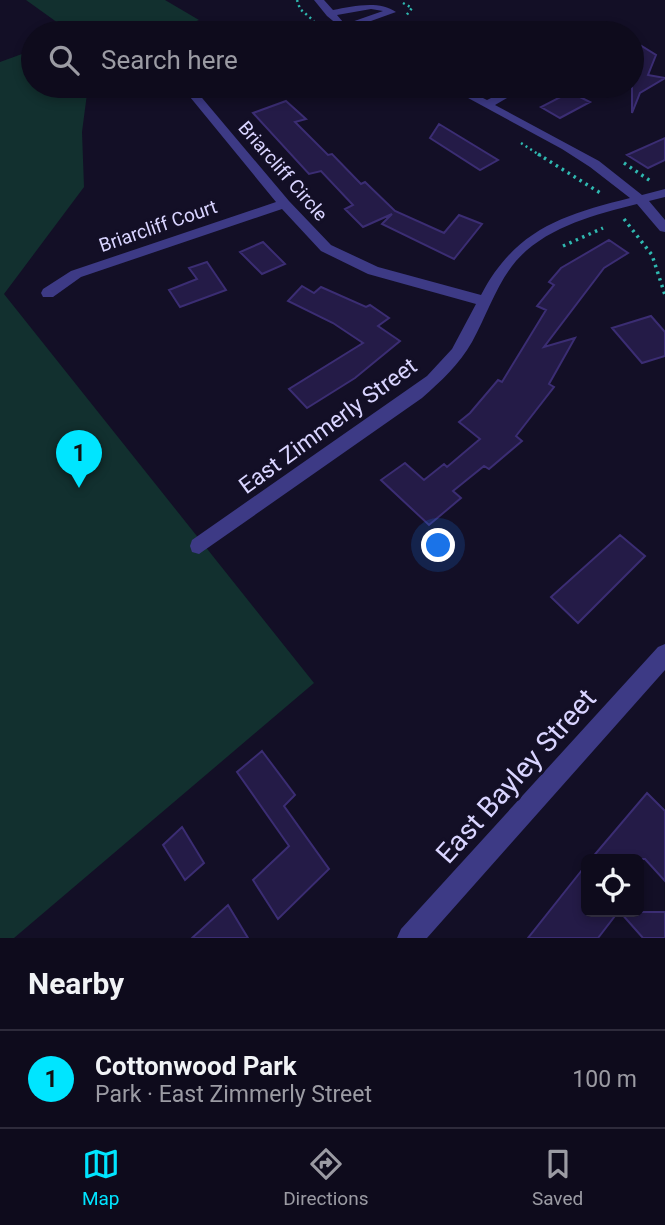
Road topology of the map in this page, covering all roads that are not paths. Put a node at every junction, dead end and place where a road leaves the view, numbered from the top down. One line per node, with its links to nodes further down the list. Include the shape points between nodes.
1 (319, 0): 2 (street)
2 (330, 14): 3 (street); 4 (street, via 371,5 385,6 391,12)
3 (339, 21)
4 (364, 21)
5 (196, 98): 11 (street, Briarcliff Circle)
6 (473, 98): 8 (street)
7 (500, 98): 8 (street)
8 (486, 105): 10 (street, via 596,166)
9 (665, 193): 10 (street, East Zimmerly Street)
10 (639, 200): 12 (street); 14 (street, East Zimmerly Street, via 558,224 521,248)
11 (284, 204): 13 (street, Briarcliff Court, via 76,274); 14 (street, Briarcliff Circle, via 311,234 349,261)
12 (665, 228)
13 (48, 293)
14 (485, 301): 15 (street, East Zimmerly Street, via 457,353 416,394)
15 (199, 545)
16 (665, 654): 17 (street, East Bayley Street)
17 (410, 938)

